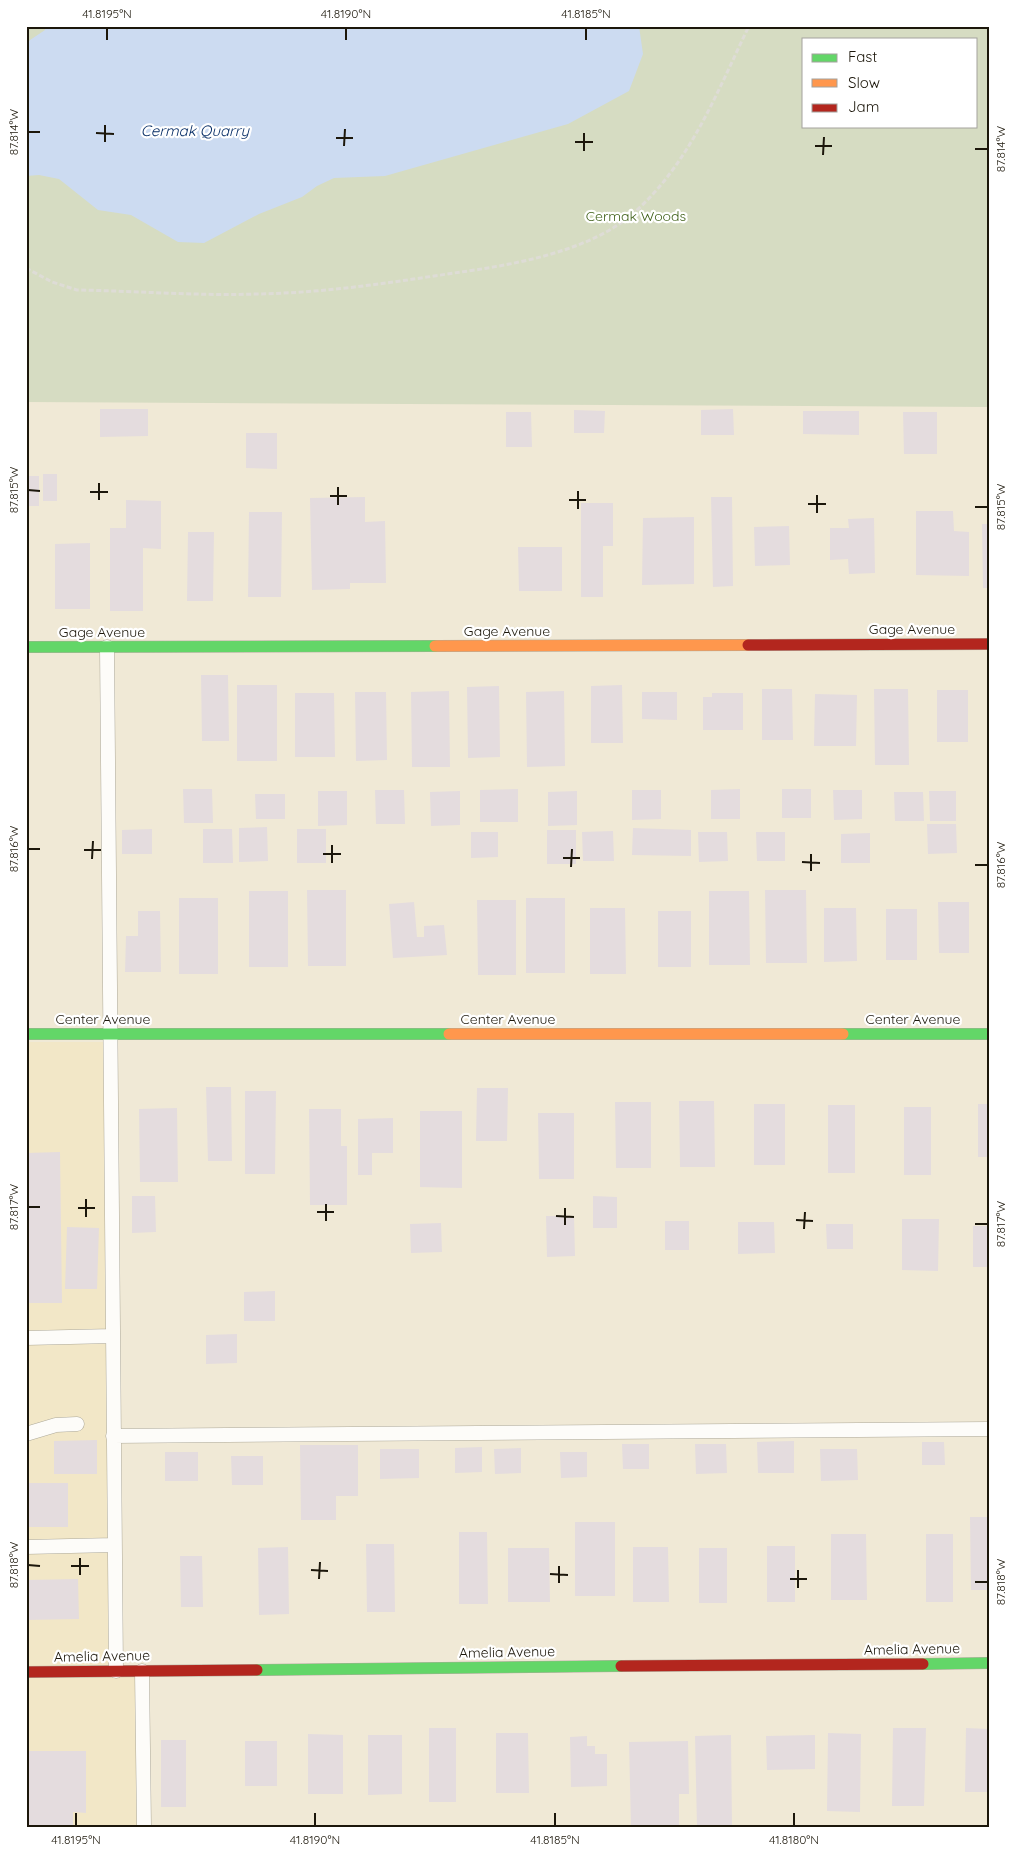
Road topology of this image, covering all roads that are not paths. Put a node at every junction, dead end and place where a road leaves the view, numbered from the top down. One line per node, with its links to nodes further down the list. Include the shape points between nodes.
1 (989, 644): 3 (street, Gage Avenue)
2 (26, 647): 3 (street, Gage Avenue)
3 (107, 647): 5 (lane)
4 (26, 1034): 5 (street, Center Avenue)
5 (110, 1034): 6 (street, Center Avenue); 7 (lane)
6 (989, 1034)
7 (113, 1336): 8 (lane); 12 (lane)
8 (26, 1338)
9 (77, 1424): 11 (lane, via 56,1425)
10 (989, 1428): 12 (lane)
11 (26, 1434)
12 (114, 1436): 13 (lane)
13 (114, 1545): 14 (lane); 16 (lane)
14 (26, 1547)
15 (989, 1663): 17 (street, Amelia Avenue)
16 (116, 1671): 17 (street, Amelia Avenue); 18 (street, Amelia Avenue)
17 (142, 1671): 19 (lane)
18 (26, 1672)
19 (144, 1827)

